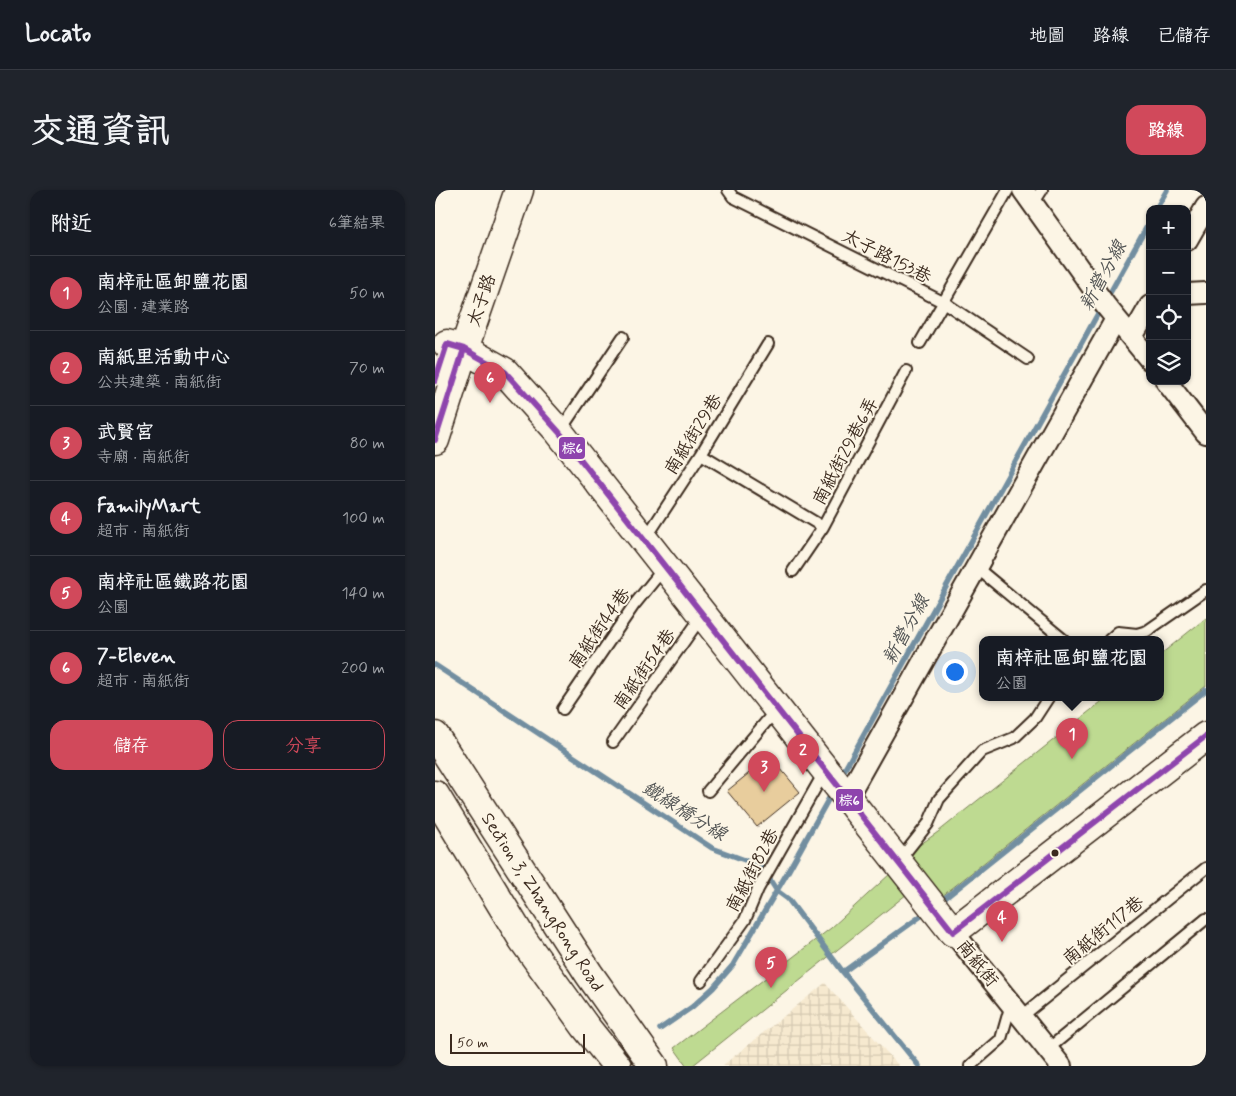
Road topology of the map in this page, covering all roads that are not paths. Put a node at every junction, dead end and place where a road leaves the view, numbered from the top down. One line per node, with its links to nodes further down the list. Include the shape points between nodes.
1 (500, 190): 17 (street, 太子路)
2 (519, 190): 17 (street, 太子路)
3 (728, 190): 10 (lane, 太子路153巷, via 733,197)
4 (1008, 190): 10 (lane)
5 (1033, 195): 11 (street)
6 (1206, 207): 7 (street)
7 (1191, 233)
8 (1206, 292): 9 (street)
9 (1191, 294)
10 (945, 303): 15 (lane); 19 (lane, 太子路153巷)
11 (1111, 312): 14 (street); 30 (street)
12 (1146, 313): 14 (street)
13 (623, 337): 23 (lane)
14 (1132, 337): 18 (street)
15 (921, 343)
16 (768, 344): 26 (lane, 南紙街29巷)
17 (456, 346): 21 (street, 太子路); 23 (street, 南紙街, via 505,372); 25 (street, 太子路)
18 (1146, 355)
19 (1028, 359)
20 (906, 372): 27 (lane, 南紙街29巷6弄)
21 (436, 376)
22 (1169, 385): 24 (street)
23 (559, 432): 28 (street, 南紙街)
24 (1206, 434)
25 (435, 440)
26 (701, 454): 27 (lane, 南紙街29巷6弄); 28 (lane, 南紙街29巷)
27 (823, 527): 31 (lane)
28 (644, 541): 29 (street, 南紙街)
29 (665, 568): 33 (street, 南紙街); 37 (lane, 南紙街44巷, via 635,605)
30 (977, 568): 34 (lane); 45 (street)
31 (793, 571)
32 (1206, 590): 35 (lane, via 1147,631 1137,634 1118,632)
33 (702, 615): 38 (street, 南紙街); 41 (lane, 南紙街54巷)
34 (1059, 636)
35 (1114, 636)
36 (1046, 701): 47 (lane, via 1035,718 1014,738 982,751 939,799)
37 (563, 709)
38 (777, 709): 42 (street, 南紙街); 43 (lane)
39 (435, 736): 54 (street, Section 3, ZhangRong Road, via 589,974)
40 (1206, 736): 49 (street)
41 (613, 742)
42 (825, 771): 45 (street, 南紙街); 50 (lane, 南紙街82巷, via 758,889 745,920)
43 (708, 791)
44 (435, 795): 53 (street, Section 3, ZhangRong Road, via 523,940)
45 (847, 798): 47 (street, 南紙街)
46 (1206, 868): 51 (lane, 南紙街117巷)
47 (904, 871): 49 (street, 南紙街)
48 (1206, 919): 52 (lane)
49 (953, 932): 51 (street, 南紙街)
50 (701, 981)
51 (1016, 1010): 52 (street, 南紙街); 55 (lane, via 1001,1039)
52 (1047, 1049): 56 (street, 南紙街)
53 (617, 1066)
54 (654, 1066)
55 (971, 1066)
56 (1061, 1066)

